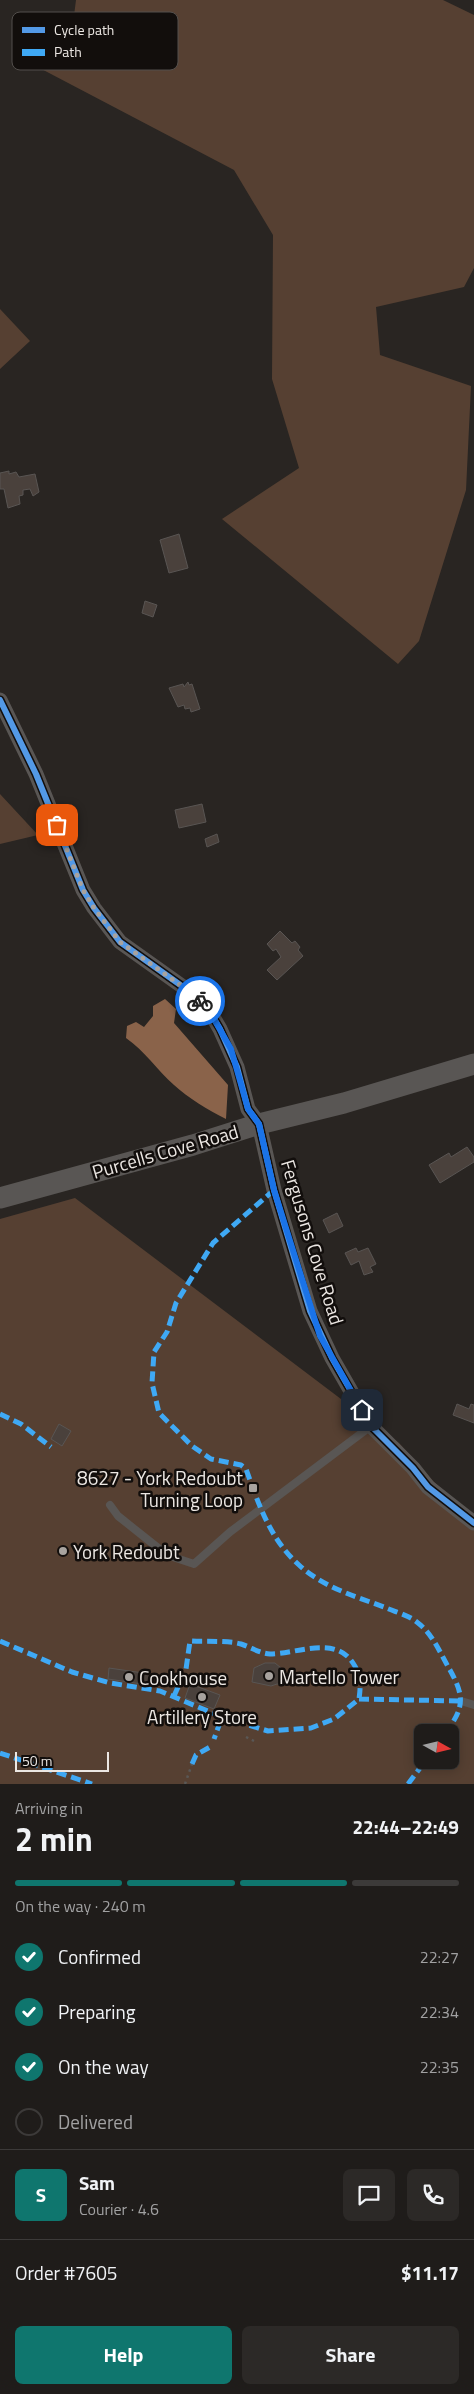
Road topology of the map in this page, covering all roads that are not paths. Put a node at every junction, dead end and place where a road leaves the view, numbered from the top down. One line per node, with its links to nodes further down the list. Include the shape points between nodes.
1 (0, 700): 3 (street, Fergusons Cove Road, via 36,774 83,890 120,942 193,994 210,1012 231,1049 248,1109)
2 (474, 1064): 3 (main road, Purcells Cove Road, via 344,1103)
3 (259, 1124): 4 (main road, Purcells Cove Road); 5 (street, Fergusons Cove Road, via 274,1190 310,1311 332,1358)
4 (0, 1198)
5 (371, 1426): 6 (lane, via 230,1532 194,1564 166,1555 118,1516); 7 (street, Fergusons Cove Road, via 428,1486)
6 (110, 1505)
7 (474, 1523)
8 (461, 1701): 9 (lane)
9 (474, 1705)

